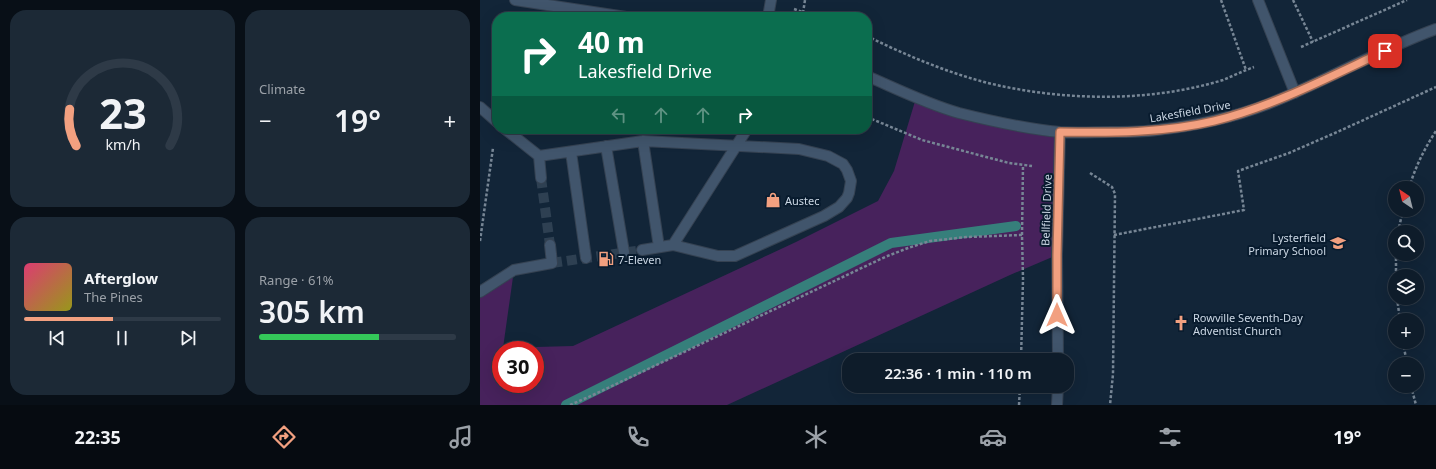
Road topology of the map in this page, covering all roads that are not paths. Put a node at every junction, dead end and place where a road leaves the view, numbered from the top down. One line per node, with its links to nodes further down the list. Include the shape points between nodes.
1 (514, 0): 4 (street)
2 (771, 0): 5 (street)
3 (1258, 0): 8 (street)
4 (593, 12)
5 (769, 12)
6 (1436, 29): 8 (street, Lakesfield Drive)
7 (872, 78): 11 (street, Lakesfield Drive, via 926,102 958,112)
8 (1295, 93): 11 (street, Lakesfield Drive, via 1213,121 1156,131)
9 (480, 107): 10 (street)
10 (492, 118)
11 (1060, 132): 27 (street, Bellfield Drive)
12 (511, 134): 18 (street)
13 (744, 134): 16 (street)
14 (643, 141): 15 (street); 16 (street); 22 (street)
15 (606, 146): 17 (street); 24 (street)
16 (737, 146): 21 (street); 21 (street, via 799,149 837,160 843,164 851,181 847,198 824,216 735,256 718,256)
17 (571, 152): 18 (street); 25 (street)
18 (539, 156): 19 (street)
19 (541, 178)
20 (550, 245): 26 (street, via 552,263 514,270)
21 (673, 245): 22 (street)
22 (659, 247): 23 (street)
23 (642, 250)
24 (624, 252)
25 (586, 258)
26 (480, 292)
27 (1058, 353)
28 (1058, 393): 29 (street)
29 (1057, 405)

